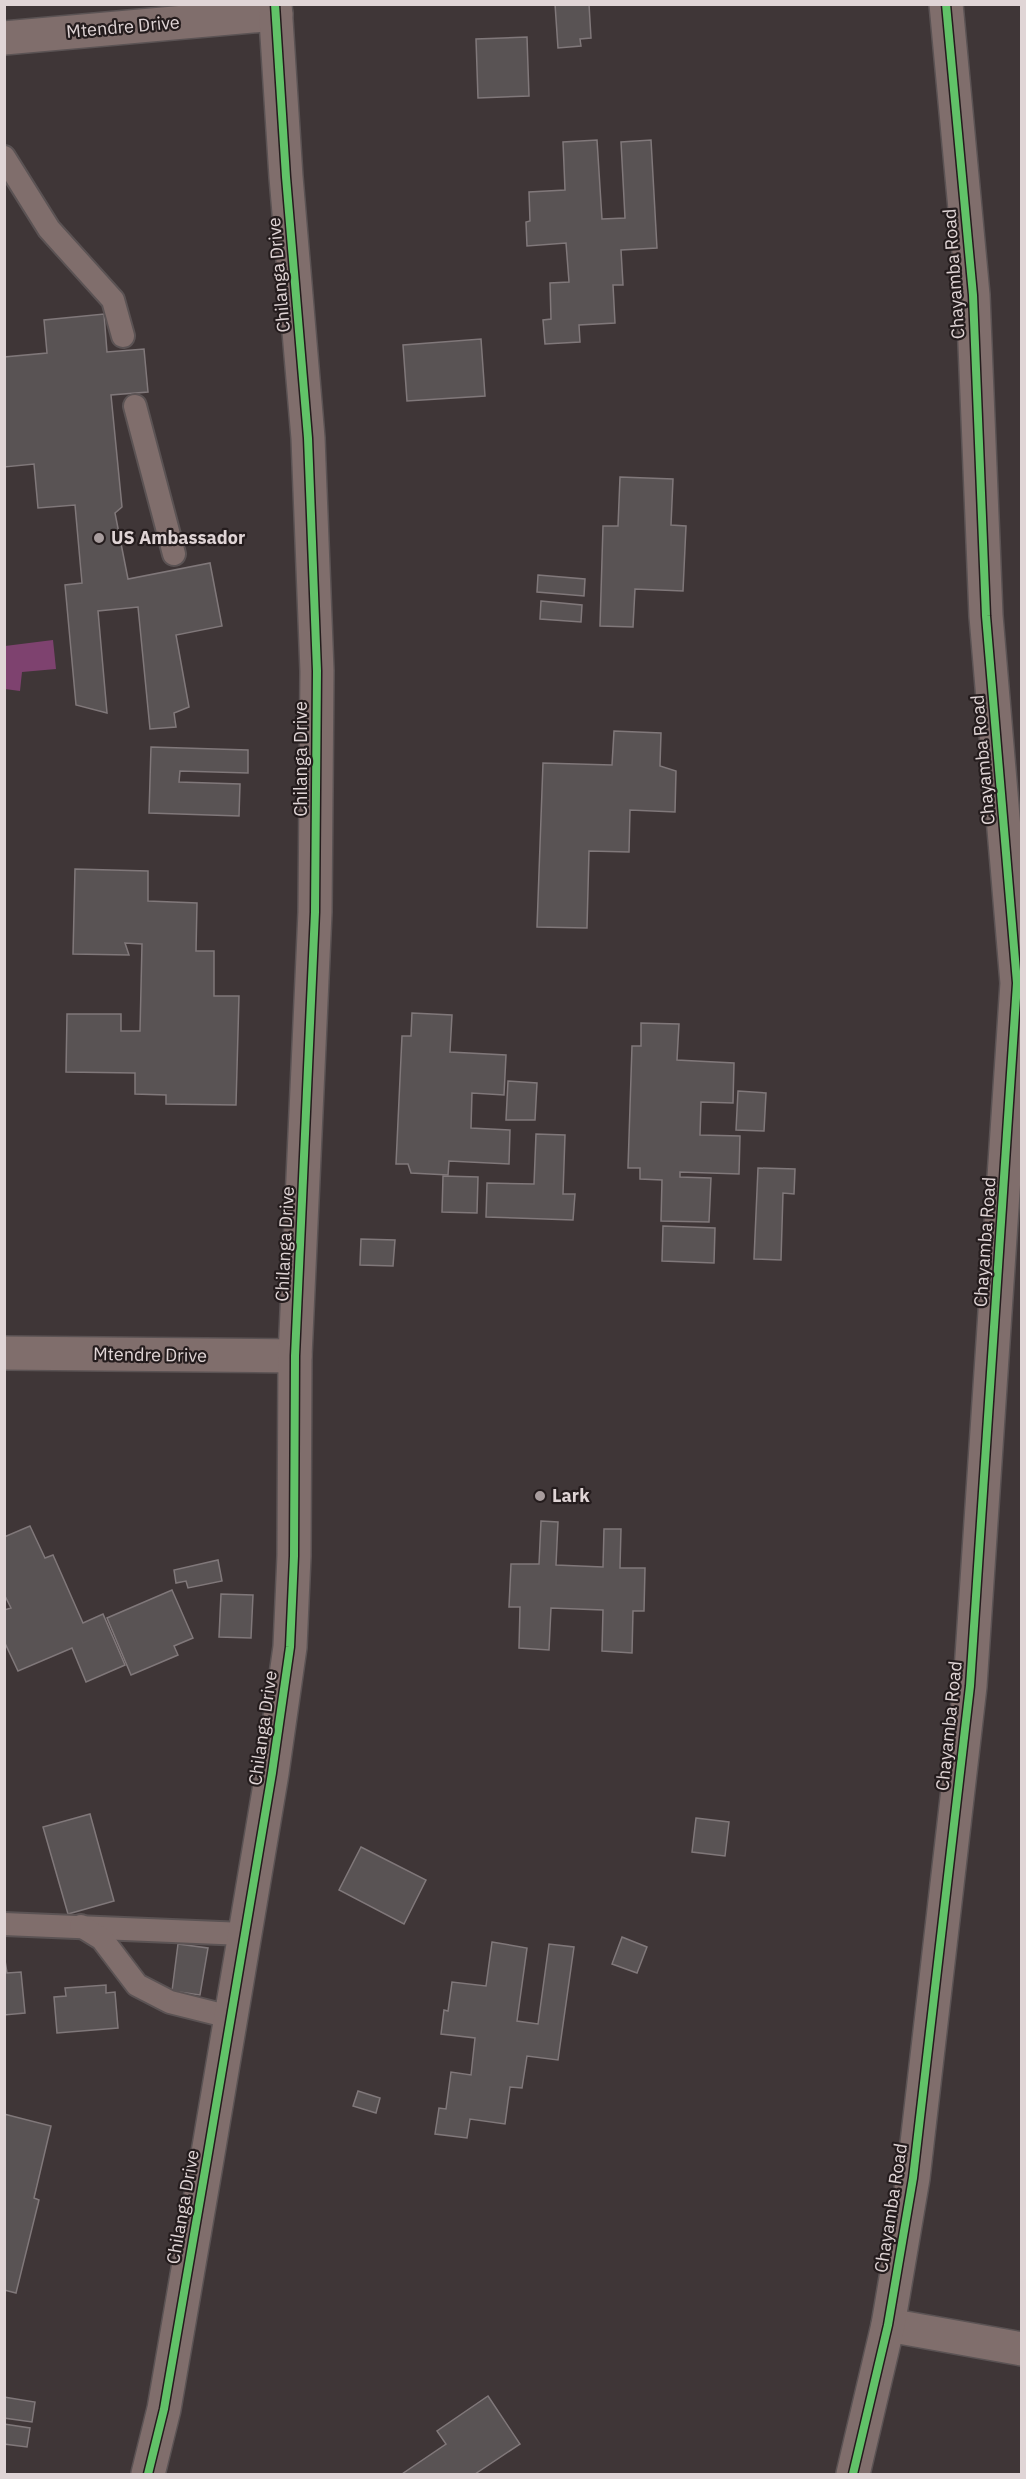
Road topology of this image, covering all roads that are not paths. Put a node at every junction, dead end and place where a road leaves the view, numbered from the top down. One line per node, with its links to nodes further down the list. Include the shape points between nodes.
1 (946, 4): 14 (street, Chayamba Road, via 973,295 986,616 1017,983 970,1686 913,2178)
2 (276, 9): 3 (street, Mtendre Drive); 9 (street, Chilanga Drive, via 308,438 317,671 315,912)
3 (4, 38)
4 (4, 157): 5 (lane, via 49,229 113,300)
5 (123, 336)
6 (135, 406): 7 (lane)
7 (174, 554)
8 (4, 1353): 9 (street, Mtendre Drive)
9 (296, 1356): 12 (street, Chilanga Drive, via 290,1647)
10 (4, 1924): 11 (lane)
11 (81, 1926): 12 (lane); 13 (lane, via 102,1939 137,1985 170,2002)
12 (244, 1934): 13 (street, Chilanga Drive)
13 (230, 2017): 16 (street, Chilanga Drive, via 164,2409)
14 (888, 2325): 15 (street); 17 (street, Chayamba Road)
15 (1022, 2349)
16 (148, 2475)
17 (853, 2475)

